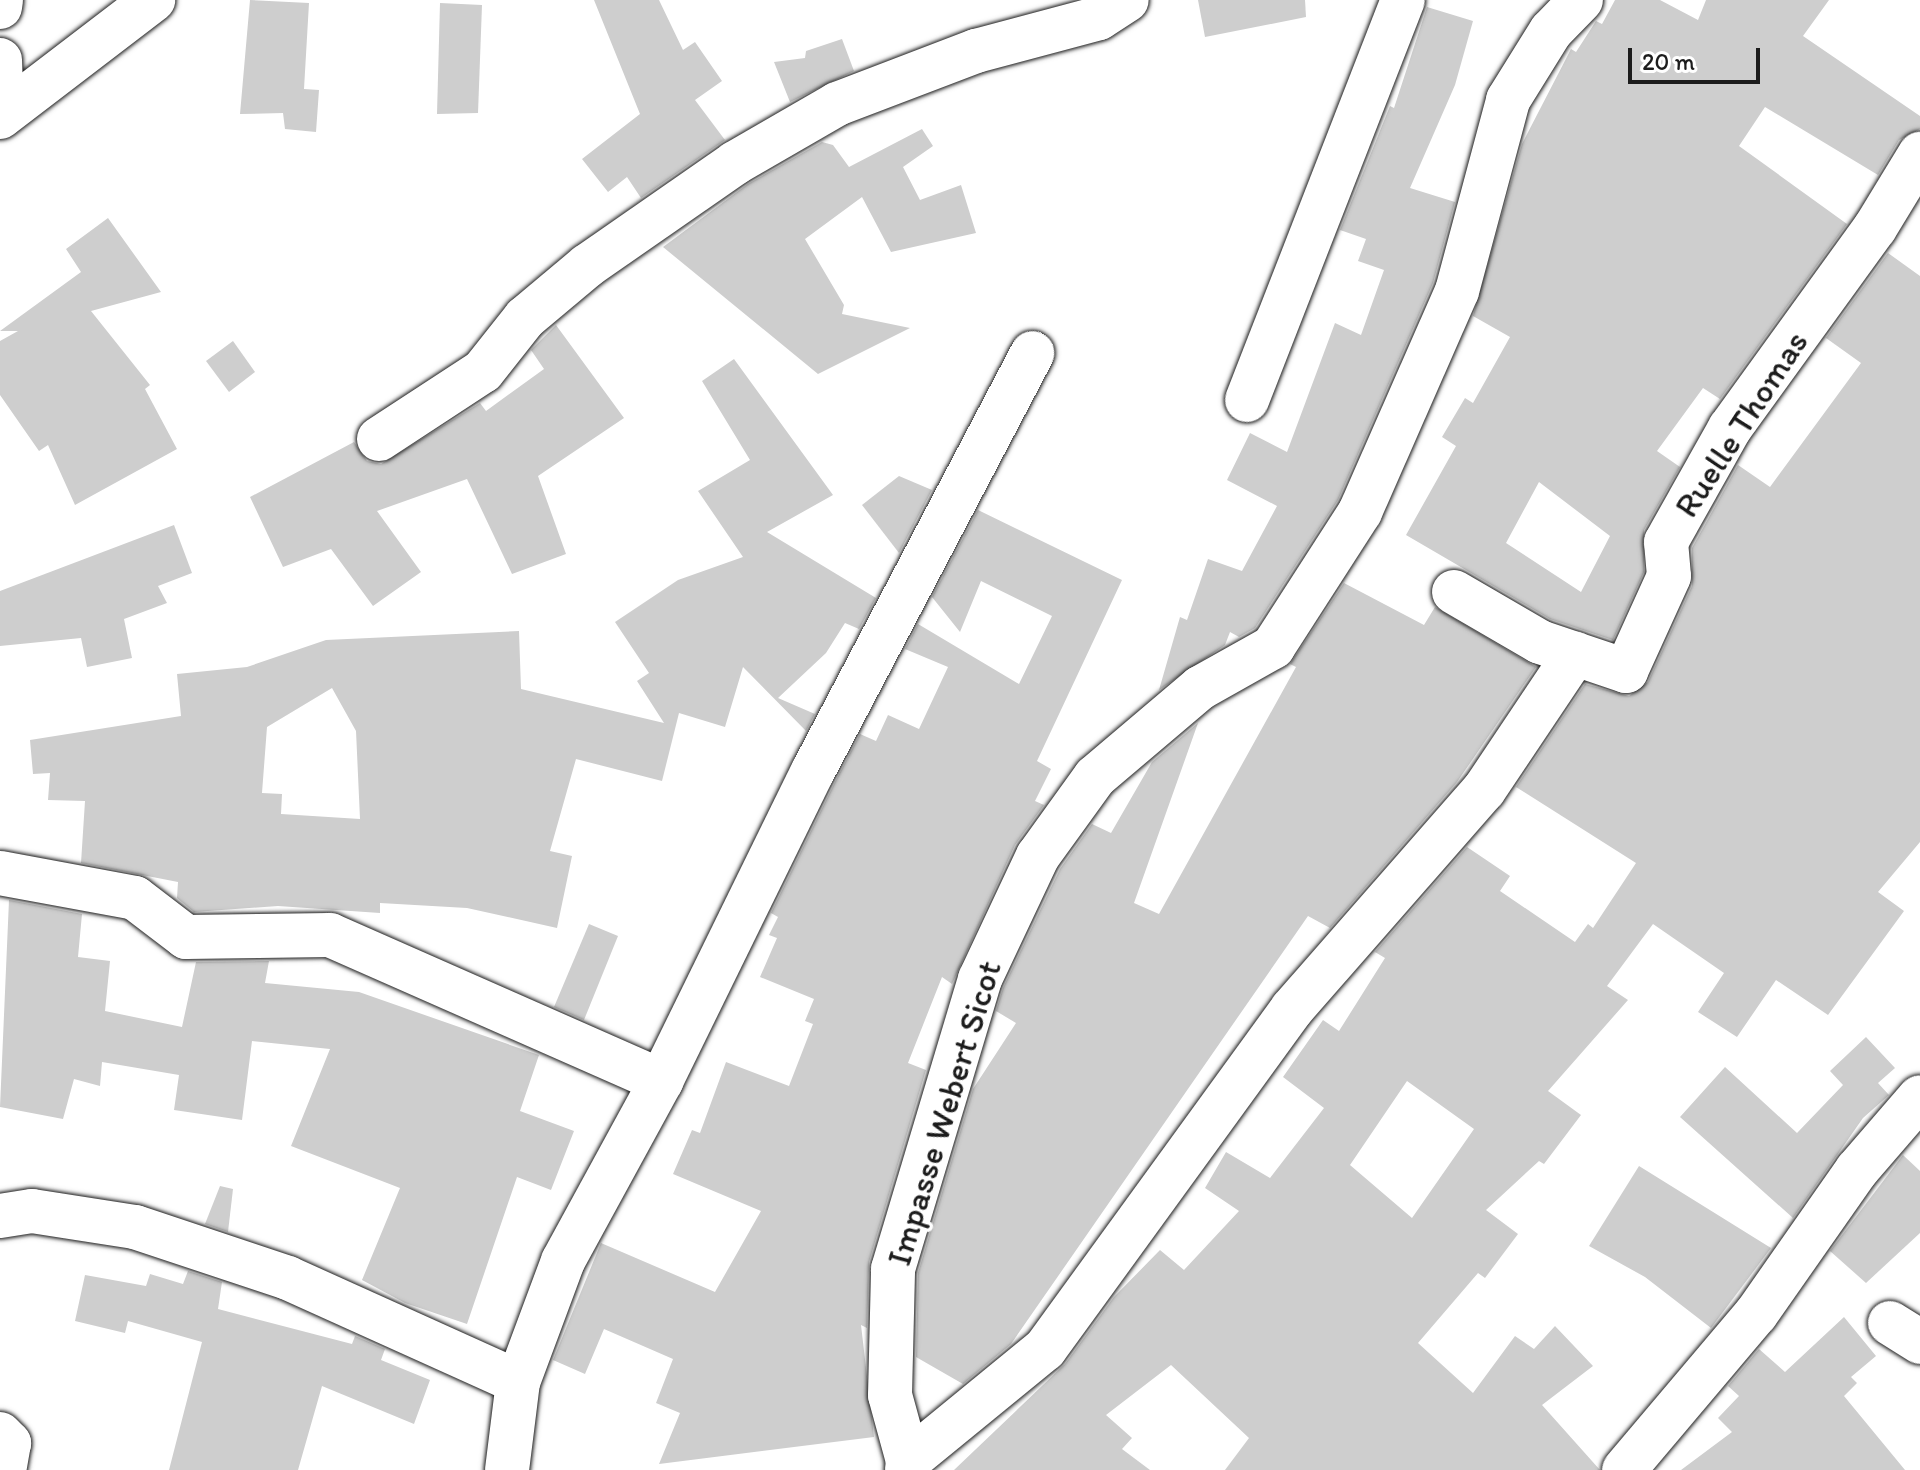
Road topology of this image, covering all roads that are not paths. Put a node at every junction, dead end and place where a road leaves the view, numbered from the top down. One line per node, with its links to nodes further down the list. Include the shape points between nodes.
1 (1, 0): 6 (street)
2 (153, 0): 8 (street)
3 (1127, 0): 12 (street, via 1099,18 976,51 837,104 748,156 587,266 525,318 483,371)
4 (1403, 0): 11 (street)
5 (1581, 0): 21 (street, Impasse Webert Sicot, via 1551,31 1508,100 1457,291 1360,512 1273,647 1200,688 1095,777 1038,856 980,979 893,1269 890,1395)
6 (0, 7)
7 (0, 60): 8 (street)
8 (1, 116)
9 (1920, 154): 14 (street, Ruelle Thomas, via 1875,228 1730,428 1666,542 1669,576 1626,671)
10 (1032, 353): 16 (street, via 813,771)
11 (1247, 400)
12 (379, 439)
13 (1454, 592): 14 (street, Ruelle Thomas, via 1540,642)
14 (1575, 654): 21 (street, via 1484,790 1292,1009 1045,1349)
15 (0, 873): 16 (street, via 135,898 186,937 330,935)
16 (661, 1081): 19 (street, via 563,1261)
17 (1920, 1097): 24 (street, via 1857,1170 1756,1314)
18 (0, 1216): 19 (street, via 32,1211 135,1227 288,1278)
19 (518, 1382): 23 (street)
20 (0, 1434): 22 (street, via 9,1443)
21 (907, 1466)
22 (4, 1470)
23 (507, 1470)
24 (1624, 1470)

